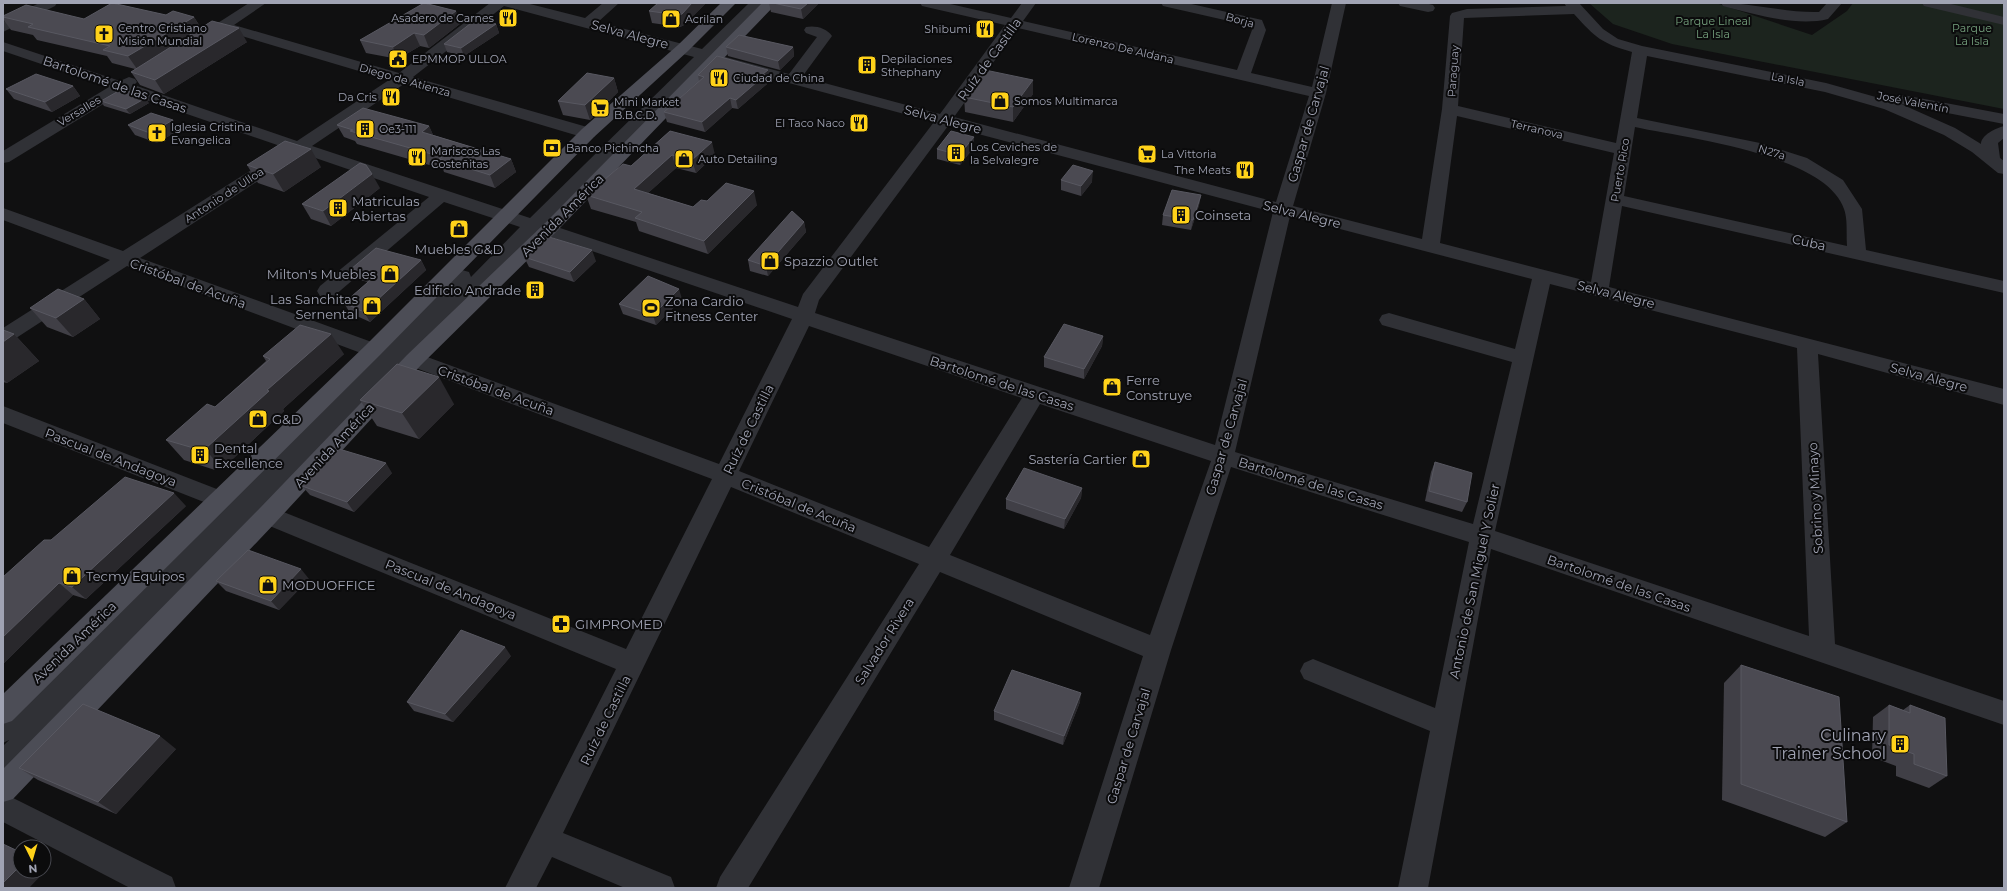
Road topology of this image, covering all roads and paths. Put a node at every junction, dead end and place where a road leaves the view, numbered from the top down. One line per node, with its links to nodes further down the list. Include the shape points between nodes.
1 (50, 3): 24 (street)
2 (259, 3): 23 (street)
3 (499, 3): 32 (street, Antonio de Ulloa)
4 (509, 3): 21 (street, Selva Alegre)
5 (612, 3): 21 (street)
6 (729, 3): 29 (main road, Avenida América)
7 (742, 3): 29 (street)
8 (757, 3): 29 (street)
9 (770, 3): 29 (main road, Avenida América)
10 (927, 3): 22 (street, Lorenzo De Aldana)
11 (1029, 3): 22 (street, Ruíz de Castilla)
12 (1168, 3): 31 (street, Borja, via 1258,23 1259,30)
13 (1340, 3): 36 (street, Gaspar de Carvajal)
14 (1405, 3): 19 (street)
15 (1728, 3): 16 (street, via 1756,11 1808,17 1823,16)
16 (1835, 3)
17 (1929, 3): 20 (street)
18 (1575, 7): 28 (street, La Isla, via 1598,32 1613,42); 37 (street, Paraguay, via 1459,14)
19 (1428, 8)
20 (2004, 22)
21 (588, 23): 29 (street, Selva Alegre)
22 (1015, 23): 31 (street, Lorenzo De Aldana); 38 (street, Ruíz de Castilla)
23 (222, 26): 26 (street); 32 (street, Diego de Atienza)
24 (3, 28)
25 (811, 30): 33 (street, via 824,36)
26 (202, 38)
27 (3, 46): 35 (street, Bartolomé de las Casas)
28 (1640, 50): 34 (street, La Isla); 40 (street, Puerto Rico)
29 (699, 53): 33 (street, Selva Alegre); 42 (main road, Avenida América); 51 (street)
30 (140, 75): 35 (street, Versalles)
31 (1242, 76): 36 (street, Lorenzo De Aldana)
32 (401, 79): 42 (street, Diego de Atienza); 43 (street, Antonio de Ulloa)
33 (793, 79): 38 (street, Selva Alegre)
34 (1821, 85): 39 (street, José Valentín); 46 (street, La Isla, via 1892,105 1940,127)
35 (121, 86): 43 (street, Bartolomé de las Casas); 45 (street, Versalles)
36 (1318, 94): 49 (street, Gaspar de Carvajal)
37 (1450, 109): 44 (street, Terranova); 52 (street, Paraguay)
38 (944, 119): 49 (street, Selva Alegre); 59 (street, Ruíz de Castilla, via 810,299)
39 (2004, 119)
40 (1628, 120): 44 (street, Puerto Rico); 53 (street, N27a, via 1760,148 1801,162 1836,184 1853,209)
41 (2004, 131): 46 (street, via 1989,141)
42 (588, 133): 51 (main road, Avenida América)
43 (299, 147): 47 (street, Bartolomé de las Casas); 54 (street, Antonio de Ulloa)
44 (1623, 150): 48 (street, Puerto Rico)
45 (3, 158)
46 (1998, 164)
47 (442, 195): 51 (street, Bartolomé de las Casas); 58 (street)
48 (1614, 198): 53 (street, Cuba); 57 (street, Puerto Rico)
49 (1283, 209): 52 (street, Selva Alegre); 69 (street, Gaspar de Carvajal)
50 (3, 214): 54 (street, Cristóbal de Acuña)
51 (526, 223): 59 (street, Bartolomé de las Casas); 63 (main road, Avenida América); 65 (main road, Avenida América); 82 (street); 83 (street)
52 (1430, 246): 55 (street, Selva Alegre)
53 (1857, 253): 56 (street, Cuba)
54 (124, 259): 61 (street, Antonio de Ulloa); 63 (street, Cristóbal de Acuña)
55 (1542, 276): 57 (street, Selva Alegre); 64 (street, Antonio de San Miguel Y Solier)
56 (2004, 287)
57 (1599, 290): 62 (street, Selva Alegre)
58 (327, 291)
59 (804, 316): 66 (street, Bartolomé de las Casas); 70 (street, Ruíz de Castilla)
60 (1389, 320): 64 (street)
61 (3, 337)
62 (1807, 344): 67 (street, Selva Alegre); 76 (street, Sobrino y Minayo)
63 (373, 350): 71 (main road, Avenida América)
64 (1523, 358): 73 (street, Antonio de San Miguel Y Solier)
65 (414, 360): 70 (street, Cristóbal de Acuña); 72 (main road, Avenida América)
66 (1035, 394): 69 (street, Bartolomé de las Casas); 74 (street, Salvador Rivera)
67 (2004, 397)
68 (3, 414): 71 (street, Pascual de Andagoya)
69 (1223, 456): 73 (street, Bartolomé de las Casas); 75 (street, Gaspar de Carvajal)
70 (725, 475): 74 (street, Cristóbal de Acuña); 77 (street, Ruíz de Castilla)
71 (219, 499): 79 (main road, Avenida América)
72 (268, 515): 77 (street, Pascual de Andagoya); 84 (main road, Avenida América)
73 (1482, 536): 76 (street, Bartolomé de las Casas); 81 (street, Antonio de San Miguel Y Solier)
74 (935, 560): 75 (street, Cristóbal de Acuña); 90 (street, Salvador Rivera)
75 (1158, 650): 91 (street, Gaspar de Carvajal)
76 (1823, 653): 80 (street, Bartolomé de las Casas)
77 (633, 664): 86 (street, Ruíz de Castilla)
78 (1313, 671): 81 (street)
79 (3, 712)
80 (2004, 713)
81 (1445, 724): 92 (street, Antonio de San Miguel Y Solier)
82 (3, 730)
83 (3, 765)
84 (3, 789)
85 (3, 807): 87 (street)
86 (545, 840): 88 (street, Ruíz de Castilla); 89 (street)
87 (161, 888)
88 (520, 888)
89 (660, 888)
90 (731, 888)
91 (1084, 888)
92 (1412, 888)

